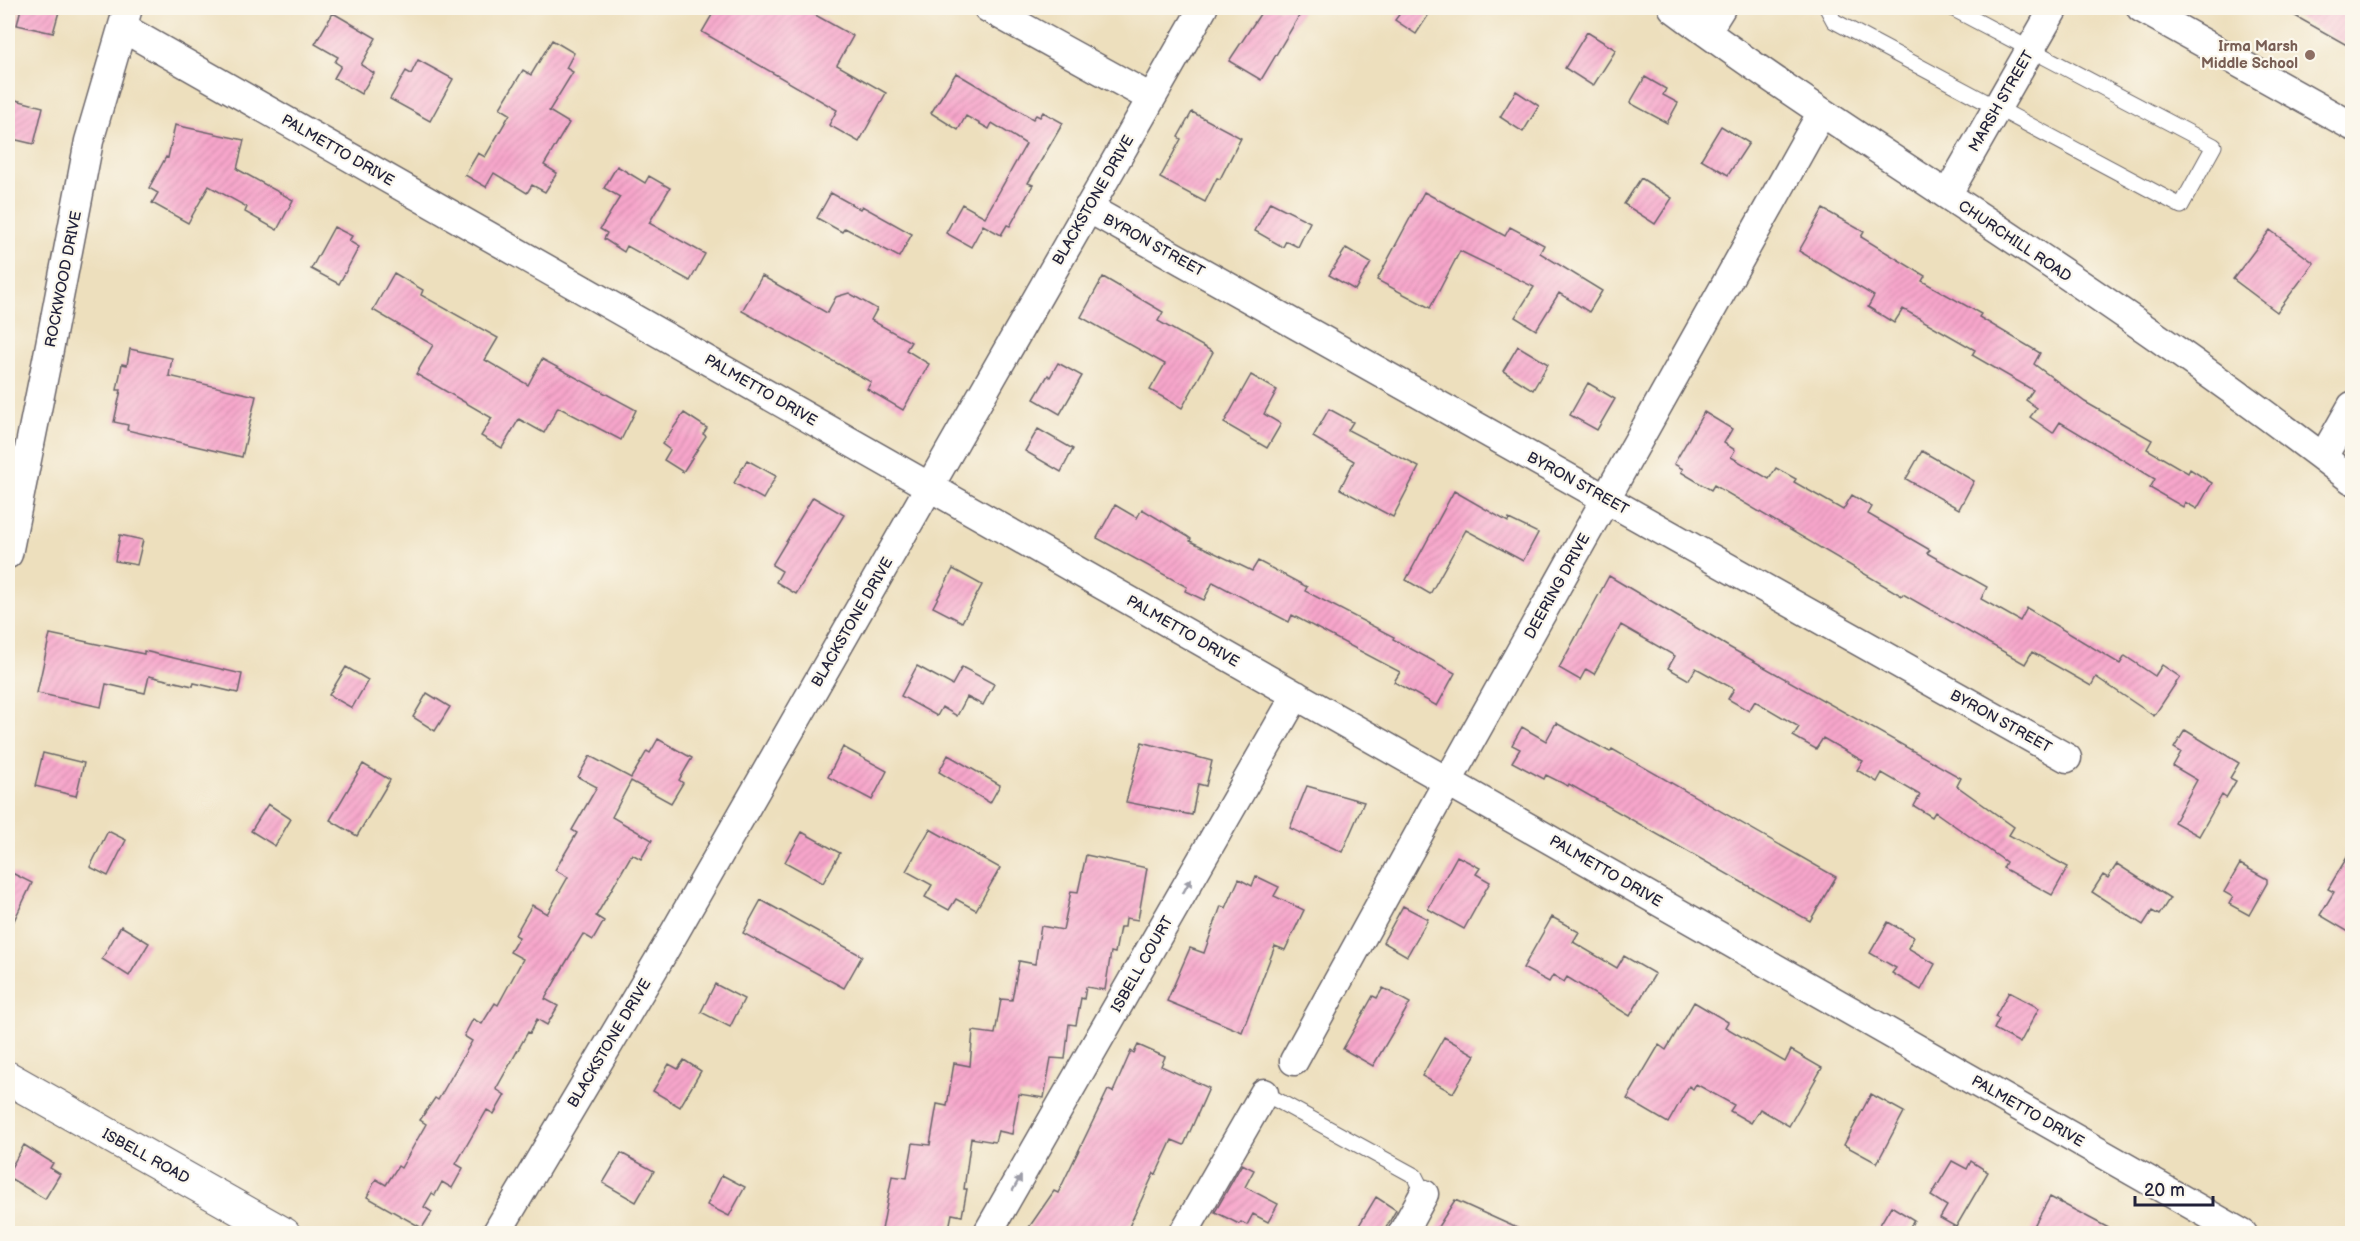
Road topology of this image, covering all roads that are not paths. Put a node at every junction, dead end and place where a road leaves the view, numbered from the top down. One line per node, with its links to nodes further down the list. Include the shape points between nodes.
1 (988, 8): 12 (street)
2 (1203, 8): 12 (street, BLACKSTONE DRIVE)
3 (1673, 8): 10 (street, CHURCHILL ROAD)
4 (1721, 8): 10 (street)
5 (1827, 8): 13 (lane, via 1834,21)
6 (1952, 8): 11 (lane)
7 (2054, 8): 11 (street, MARSH STREET)
8 (2141, 8): 15 (street)
9 (126, 18): 21 (street, PALMETTO DRIVE); 23 (street, ROCKWOOD DRIVE, via 89,141)
10 (1706, 32): 14 (street, CHURCHILL ROAD)
11 (2030, 50): 13 (street, MARSH STREET); 13 (lane, via 2214,146 2181,206)
12 (1151, 98): 17 (street, BLACKSTONE DRIVE)
13 (1997, 108): 16 (street, MARSH STREET)
14 (1822, 112): 16 (street, CHURCHILL ROAD); 22 (street, DEERING DRIVE)
15 (2352, 126)
16 (1947, 195): 19 (street, CHURCHILL ROAD)
17 (1088, 208): 21 (street, BLACKSTONE DRIVE); 22 (street, BYRON STREET)
18 (2352, 406): 19 (street)
19 (2323, 457): 20 (street, CHURCHILL ROAD)
20 (2352, 480)
21 (929, 486): 24 (street, PALMETTO DRIVE); 32 (street, BLACKSTONE DRIVE, via 660,958)
22 (1606, 499): 25 (street, BYRON STREET); 26 (street, DEERING DRIVE)
23 (8, 554)
24 (1296, 695): 26 (street, PALMETTO DRIVE); 33 (street, ISBELL COURT, one-way to 24)
25 (2067, 758)
26 (1448, 781): 27 (street, DEERING DRIVE); 36 (street, PALMETTO DRIVE)
27 (1294, 1061)
28 (8, 1078): 31 (street, ISBELL ROAD)
29 (1264, 1093): 30 (lane, via 1414,1176); 34 (street)
30 (1424, 1194): 35 (street)
31 (284, 1233)
32 (496, 1233)
33 (987, 1233)
34 (1184, 1233)
35 (1402, 1233)
36 (2243, 1233)

